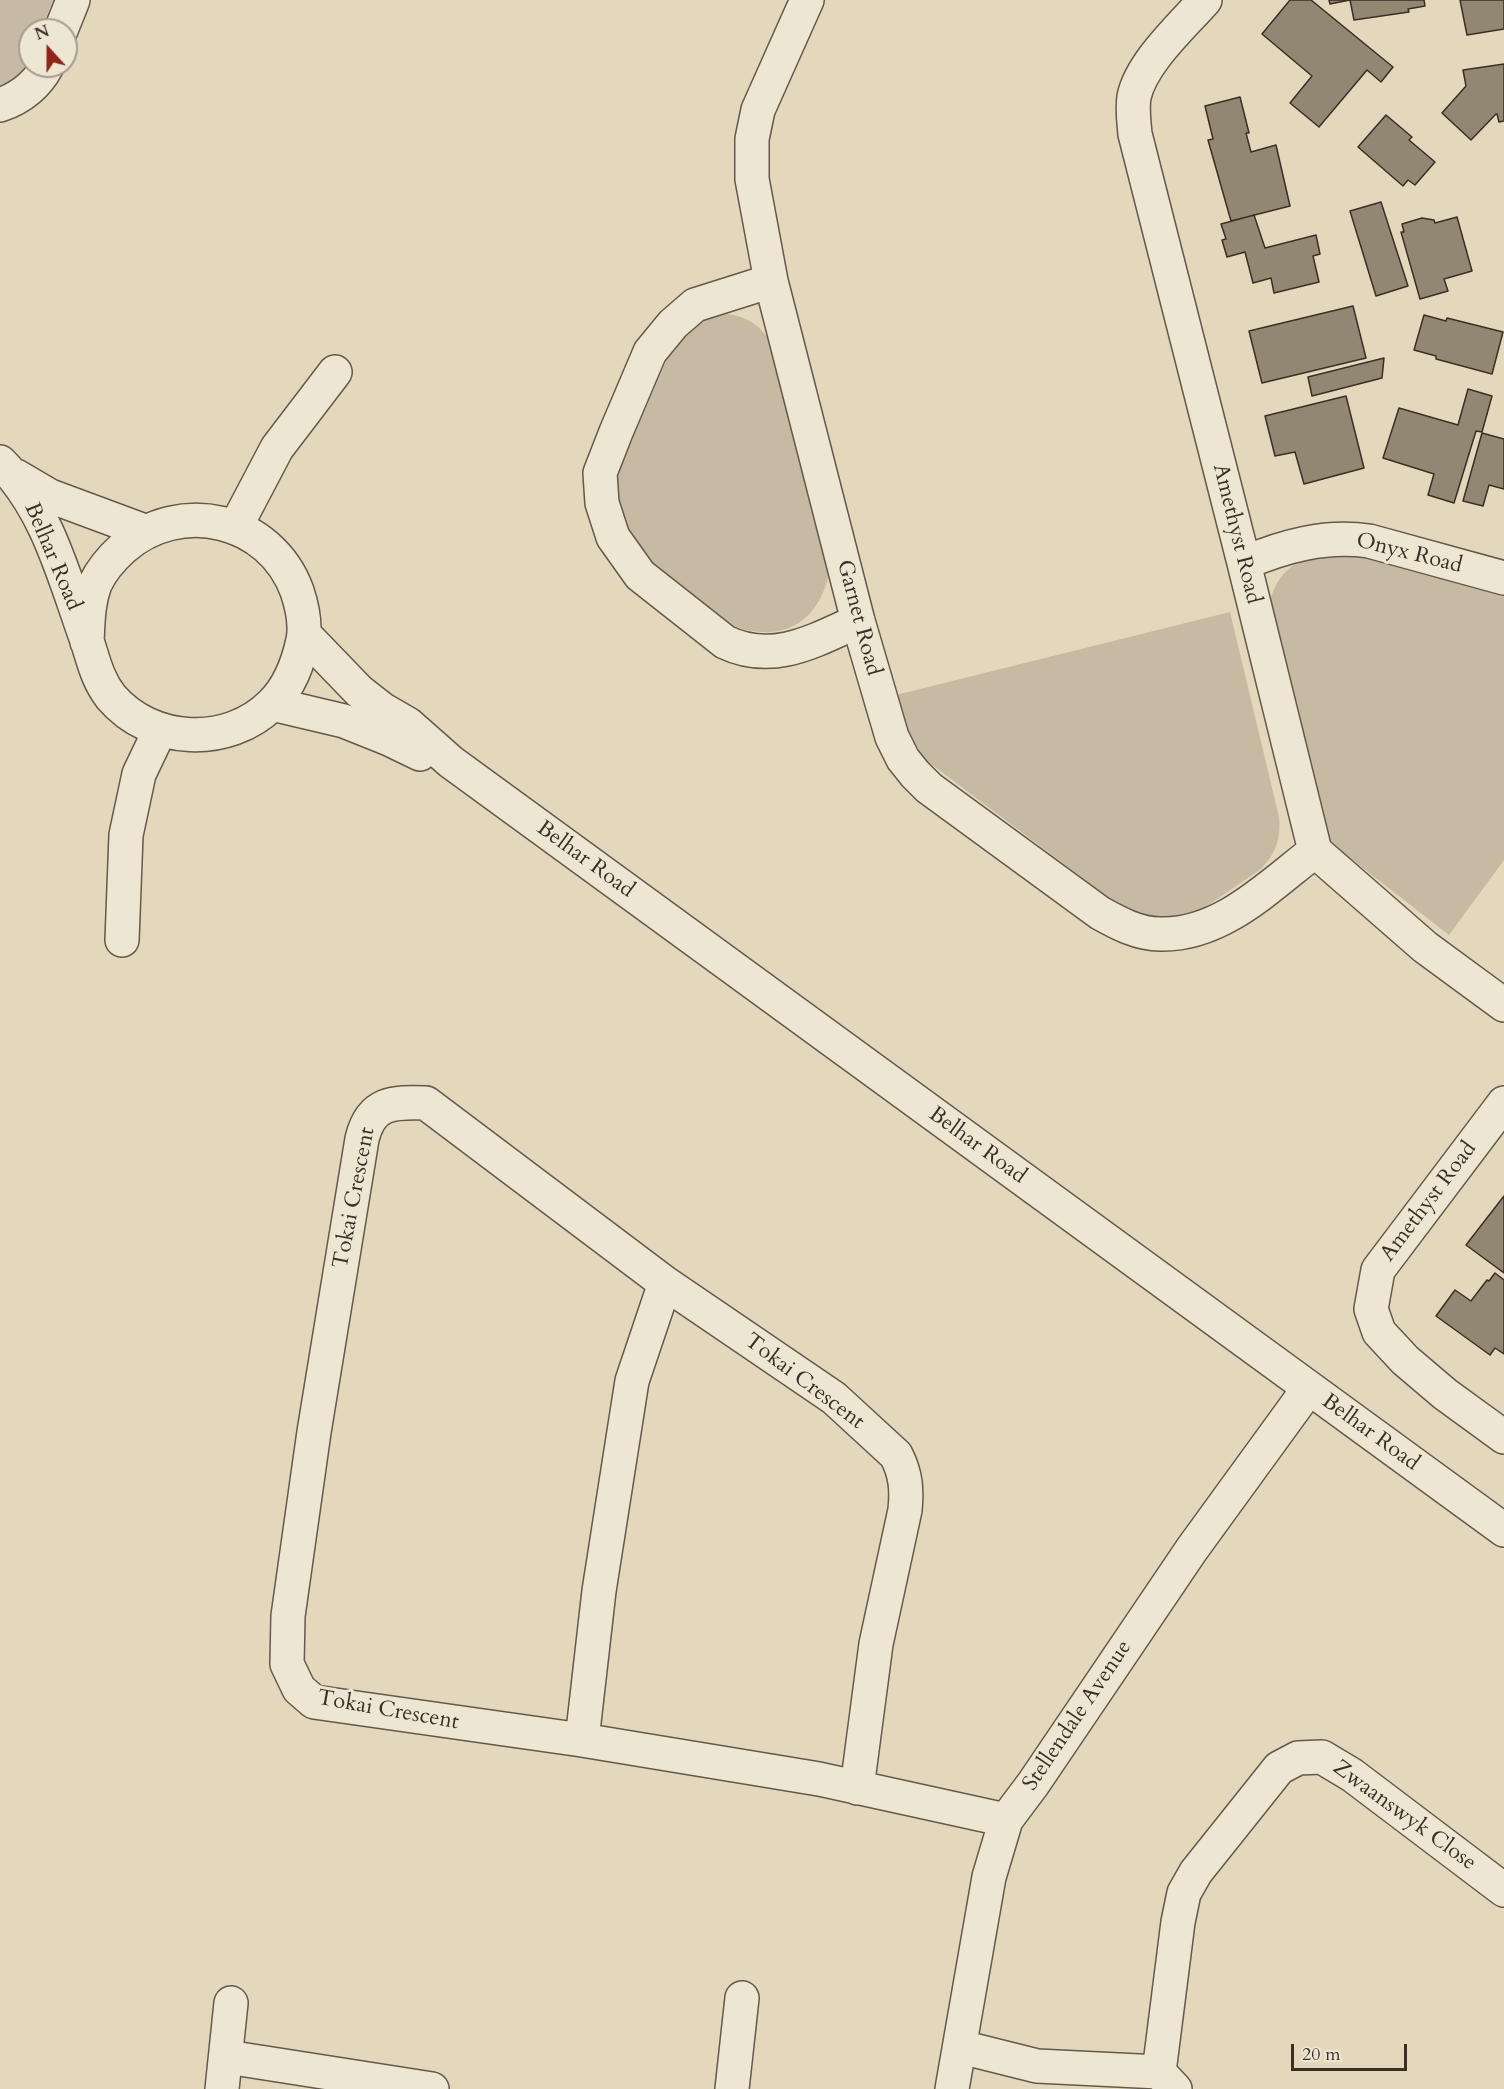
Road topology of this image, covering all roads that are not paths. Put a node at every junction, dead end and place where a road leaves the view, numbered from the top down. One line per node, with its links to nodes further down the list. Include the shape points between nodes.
1 (73, 0): 4 (street)
2 (807, 0): 7 (street, Garnet Road, via 758,110 752,139 752,179)
3 (1205, 0): 12 (street, Amethyst Road, via 1144,74 1134,96 1133,113 1135,134)
4 (66, 18)
5 (38, 78): 6 (street, via 20,97)
6 (0, 105)
7 (771, 281): 14 (street, Garnet Road); 14 (street, via 695,306 673,324 650,352 600,473 602,503 613,537 640,574 725,642 778,651 802,646)
8 (335, 372): 10 (street, via 278,448)
9 (6, 468): 11 (street, Belhar Road, via 50,496); 16 (street, Belhar Road, via 48,535)
10 (235, 528): 11 (street, via 222,522 192,519); 15 (street, via 273,552 291,576 301,604)
11 (147, 532): 16 (street, via 112,557 96,583 88,612)
12 (1244, 562): 13 (street, Onyx Road, via 1315,540 1352,539); 20 (street, Amethyst Road)
13 (1504, 578)
14 (858, 621): 20 (street, Garnet Road, via 892,737 915,774 1100,913 1127,927 1159,934 1194,931 1234,912)
15 (304, 634): 17 (street, via 299,660 288,684); 19 (street, Belhar Road, via 359,691 408,724)
16 (87, 642): 18 (street, via 95,671 111,697 134,717)
17 (272, 704): 18 (street, via 248,722 220,733 190,736); 19 (street, Belhar Road, via 333,717 421,755)
18 (160, 730): 21 (street, via 139,774 126,835)
19 (451, 762): 25 (street, Belhar Road)
20 (1315, 851): 22 (street, via 1425,947)
21 (122, 940)
22 (1504, 1005)
23 (1504, 1103): 26 (street, Amethyst Road, via 1378,1270 1371,1309 1379,1332 1405,1360)
24 (665, 1283): 28 (street, via 632,1381 599,1592); 28 (street, Tokai Crescent, via 426,1103 399,1102 374,1112 366,1123 313,1443 288,1616 287,1664 299,1689 314,1702); 29 (street, Tokai Crescent, via 834,1398 896,1455 902,1466 907,1488 905,1510 876,1644)
25 (1309, 1389): 27 (street, Belhar Road); 30 (street, Stellendale Avenue, via 1192,1549)
26 (1504, 1437)
27 (1504, 1530)
28 (582, 1740): 29 (street, Tokai Crescent)
29 (857, 1788): 30 (street, Tokai Crescent)
30 (1006, 1820): 34 (street, Stellendale Avenue, via 989,1877)
31 (1504, 1890): 36 (street, Zwaanswyk Close, via 1352,1775 1322,1757 1298,1758 1279,1768 1196,1872 1185,1893 1179,1922)
32 (742, 1998): 39 (street)
33 (231, 2003): 35 (street)
34 (961, 2047): 36 (street, via 1036,2066); 40 (street, Stellendale Avenue)
35 (226, 2056): 37 (street); 38 (street)
36 (1167, 2080)
37 (222, 2089)
38 (432, 2089)
39 (732, 2089)
40 (952, 2089)

